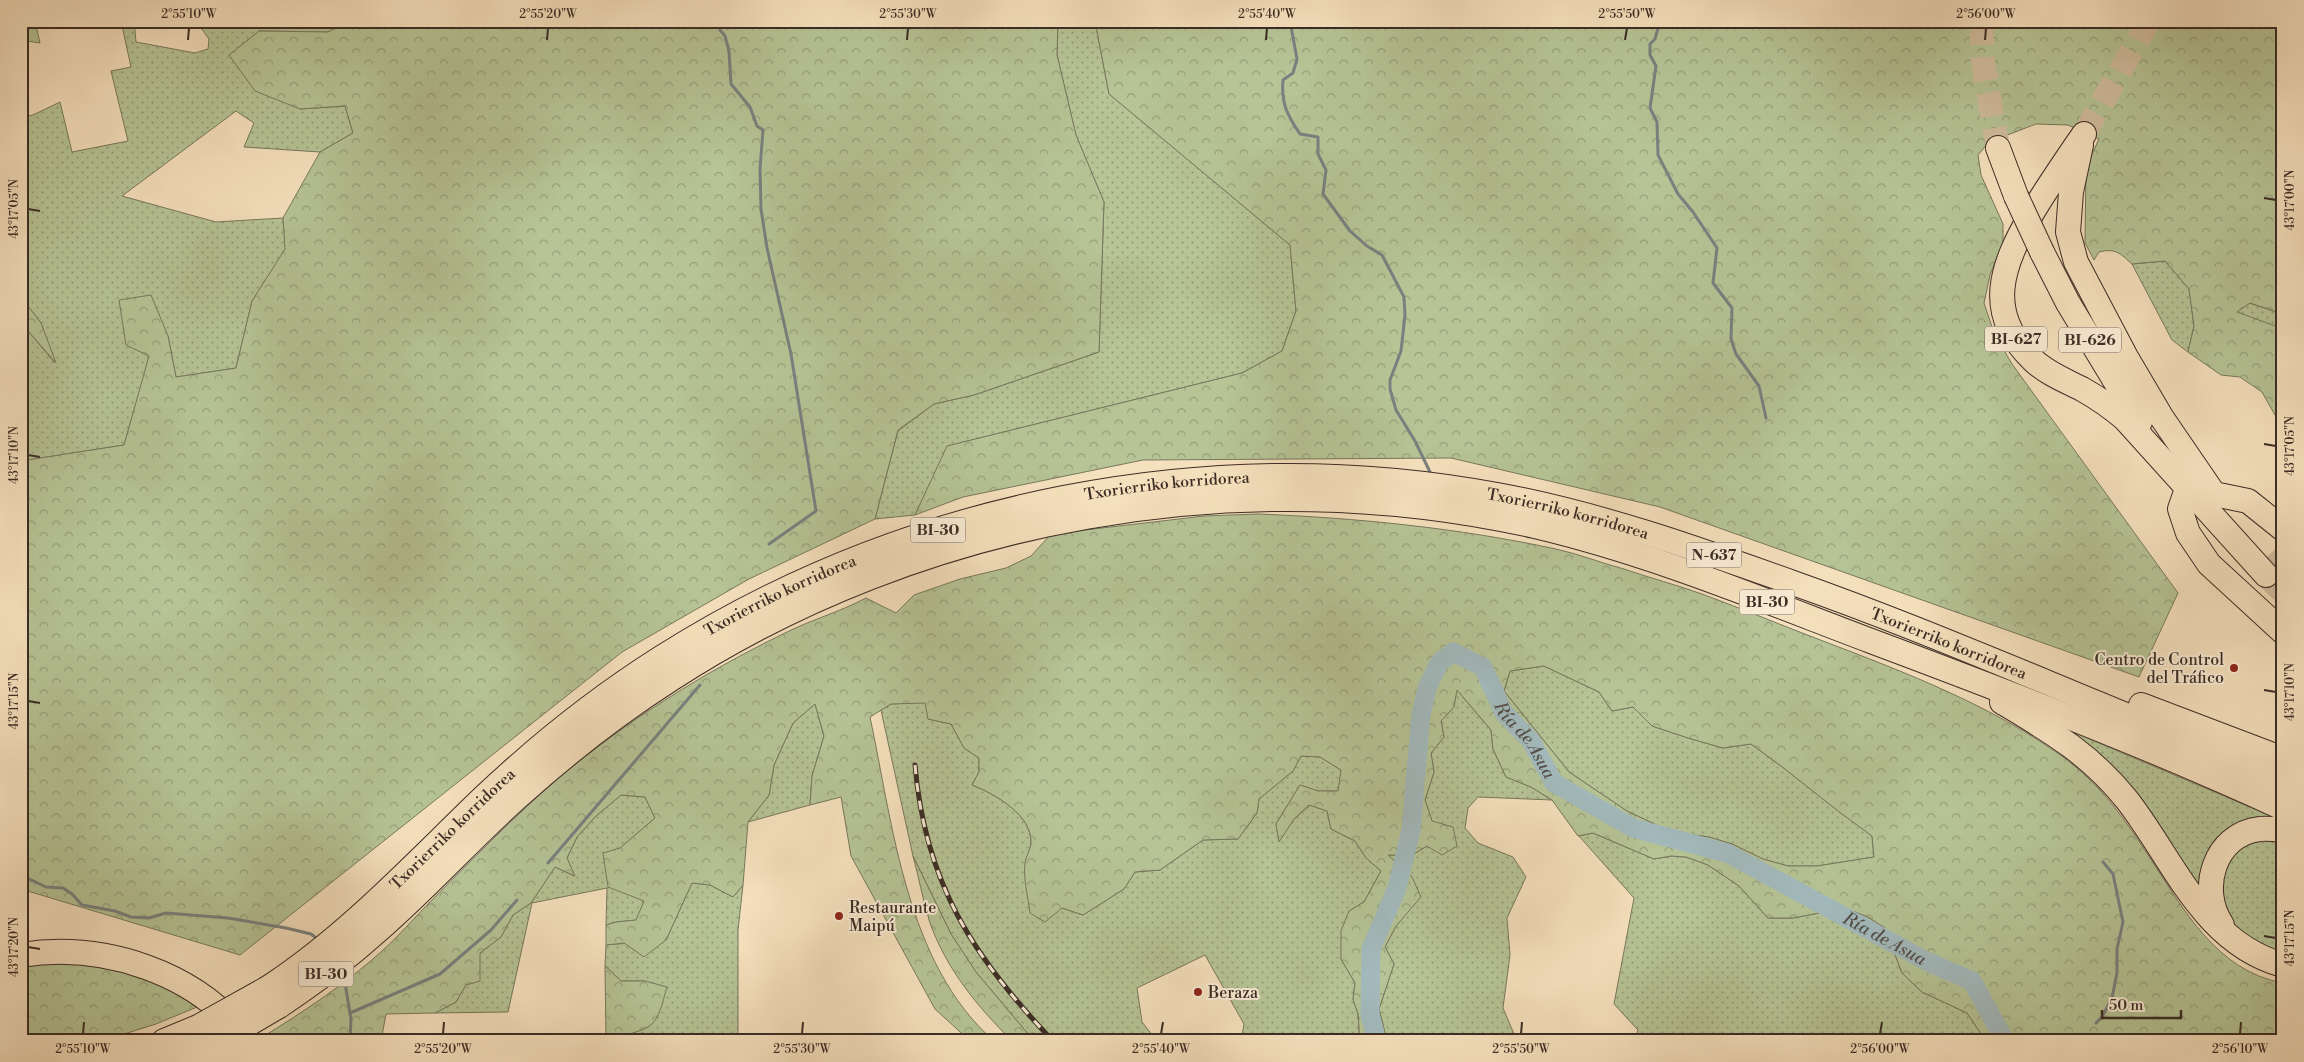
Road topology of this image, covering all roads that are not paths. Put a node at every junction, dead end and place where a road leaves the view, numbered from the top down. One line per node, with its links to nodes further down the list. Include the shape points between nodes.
1 (1998, 148): 2 (highway, BI-626, bridge, via 2042,252 2073,311)
2 (2142, 425): 3 (highway, BI-626); 4 (highway, BI-626)
3 (2187, 488): 4 (highway, BI-626, via 2268,564); 4 (highway, BI-627, via 2108,404 2034,361 2006,322 2001,297 2004,269 2049,184 2084,134 2071,192 2068,232 2076,262 2162,418); 7 (highway, via 2180,509 2196,548)
4 (2214, 494): 6 (highway, via 2248,501)
5 (1574, 512): 8 (highway, Txorierriko korridorea / N-637, via 1695,548); 14 (highway, Txorierriko korridorea / BI-30, via 1495,495 1411,483 1322,476 1244,477 1176,481 1072,496 953,525 892,545 798,584 750,607 657,660 592,706 488,792)
6 (2283, 529)
7 (2283, 632)
8 (1949, 642): 10 (highway, via 2034,664); 11 (highway, Txorierriko korridorea)
9 (1964, 676): 12 (highway, Txorierriko korridorea / BI-30, via 2062,713); 14 (highway, Txorierriko korridorea / BI-30, via 1663,563 1569,534 1491,517 1322,499 1205,502 1103,514 1010,533 900,566 807,604 709,656 577,746); 15 (highway, via 1984,692 2076,748 2093,764 2127,800 2195,902)
10 (2283, 759)
11 (2283, 783)
12 (2283, 808)
13 (2283, 830): 15 (highway, via 2247,832 2230,843 2216,862 2210,886 2211,899)
14 (411, 884): 18 (highway, Txorierriko korridorea / BI-30, bridge, via 268,988); 19 (highway, Txorierriko korridorea / BI-30, bridge, via 370,938 325,975)
15 (2230, 936): 17 (highway, via 2256,955)
16 (21, 955): 20 (highway, via 54,951 86,953 148,968 186,986 230,1019)
17 (2283, 965)
18 (164, 1041)
19 (219, 1041)
20 (248, 1041)

